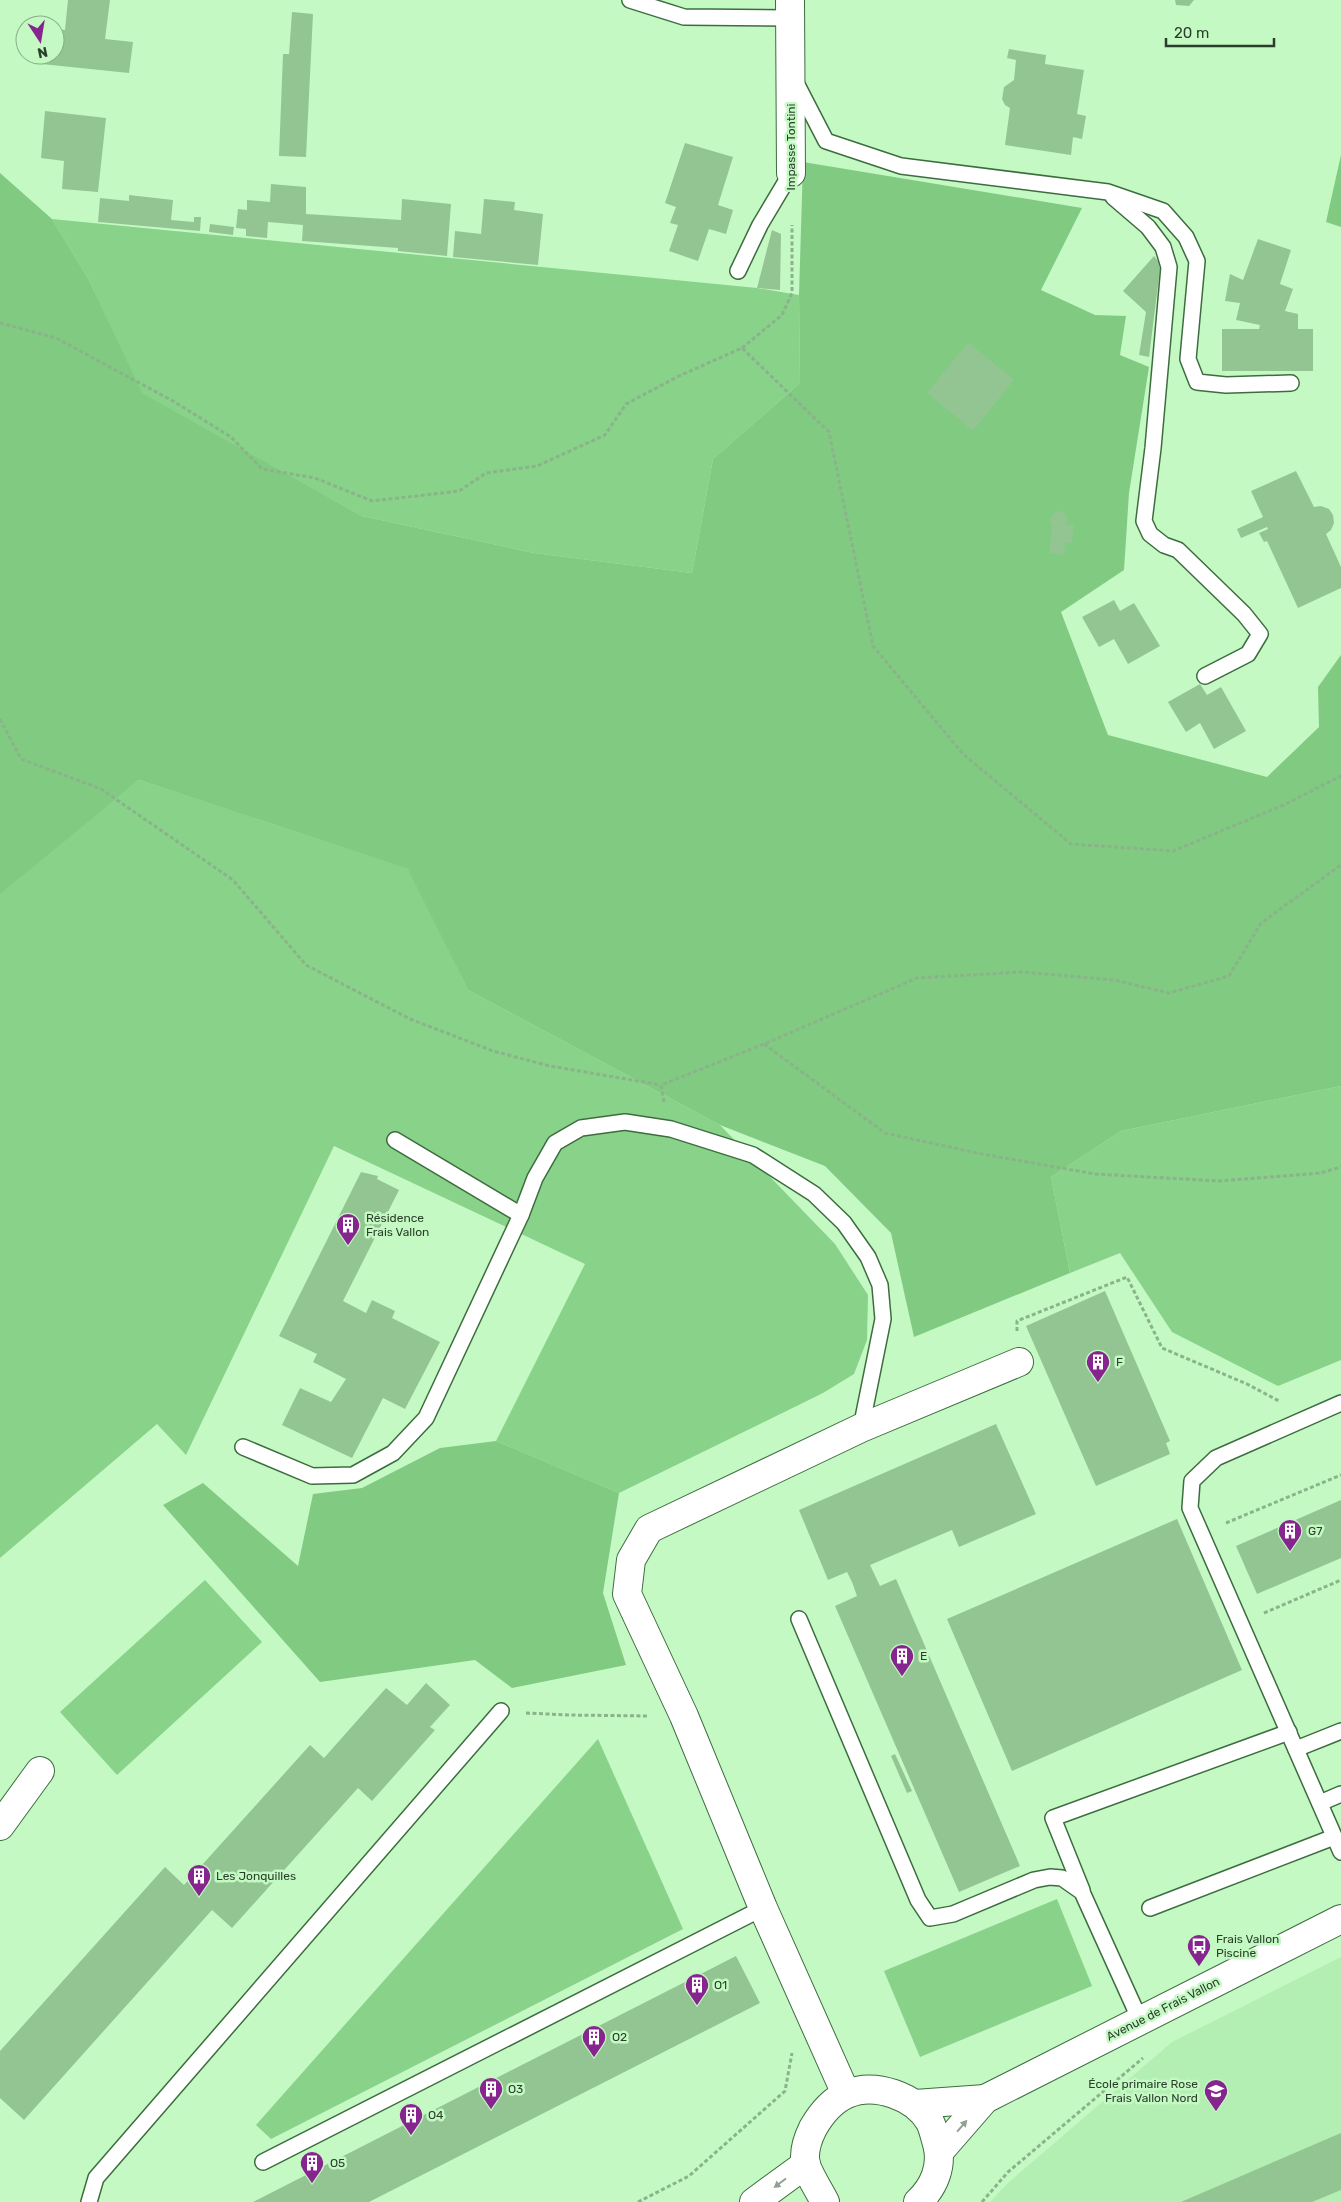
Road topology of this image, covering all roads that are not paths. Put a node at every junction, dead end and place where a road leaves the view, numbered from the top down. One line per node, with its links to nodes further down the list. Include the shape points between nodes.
1 (630, 0): 2 (lane, via 684,18)
2 (790, 9): 3 (street, Impasse Tontini)
3 (791, 73): 4 (street, Impasse Tontini); 5 (lane, via 826,141 901,166)
4 (791, 173): 6 (lane)
5 (1108, 192): 7 (lane, via 1163,211 1186,237 1197,261 1188,359 1197,382 1226,385); 8 (lane, via 1148,227 1163,247 1168,267 1144,521 1150,534 1164,545 1178,550 1244,614 1260,634 1248,654)
6 (738, 270)
7 (1291, 383)
8 (1205, 676)
9 (395, 1140): 10 (lane)
10 (521, 1215): 13 (lane, via 535,1178 555,1143 581,1128 625,1122 671,1129 753,1156 814,1194 844,1223 868,1257 880,1285 884,1319); 14 (lane, via 426,1418 393,1453 353,1475 312,1476)
11 (1018, 1362): 13 (street)
12 (1341, 1403): 18 (lane, via 1216,1458 1192,1481 1190,1508)
13 (861, 1428): 27 (street, via 649,1529 631,1560 627,1594 684,1716)
14 (243, 1447)
15 (799, 1619): 26 (lane, via 918,1900 930,1918 953,1914 1050,1876 1062,1878)
16 (501, 1711): 38 (lane, via 96,2178)
17 (1341, 1731): 19 (lane)
18 (1288, 1732): 19 (lane); 26 (lane, via 1053,1818)
19 (1296, 1749): 22 (lane)
20 (40, 1771): 23 (street)
21 (1341, 1794): 22 (lane)
22 (1320, 1803): 24 (lane)
23 (0, 1826)
24 (1334, 1837): 25 (lane); 28 (lane)
25 (1341, 1852)
26 (1082, 1892): 30 (lane)
27 (763, 1908): 31 (street); 35 (lane)
28 (1150, 1908)
29 (1341, 1918): 30 (street, Avenue de Frais Vallon)
30 (1140, 2020): 32 (street, Avenue de Frais Vallon)
31 (846, 2094): 33 (street, via 861,2090 893,2093); 36 (street, via 823,2111 808,2138)
32 (985, 2099): 33 (street, Avenue de Frais Vallon); 34 (street, Avenue de Frais Vallon, one-way to 32)
33 (915, 2104): 34 (street, via 930,2123)
34 (939, 2152): 37 (street, via 937,2174)
35 (263, 2162)
36 (806, 2164): 39 (street, one-way to 39); 40 (street)
37 (925, 2199)
38 (89, 2202)
39 (754, 2202)
40 (825, 2202)

